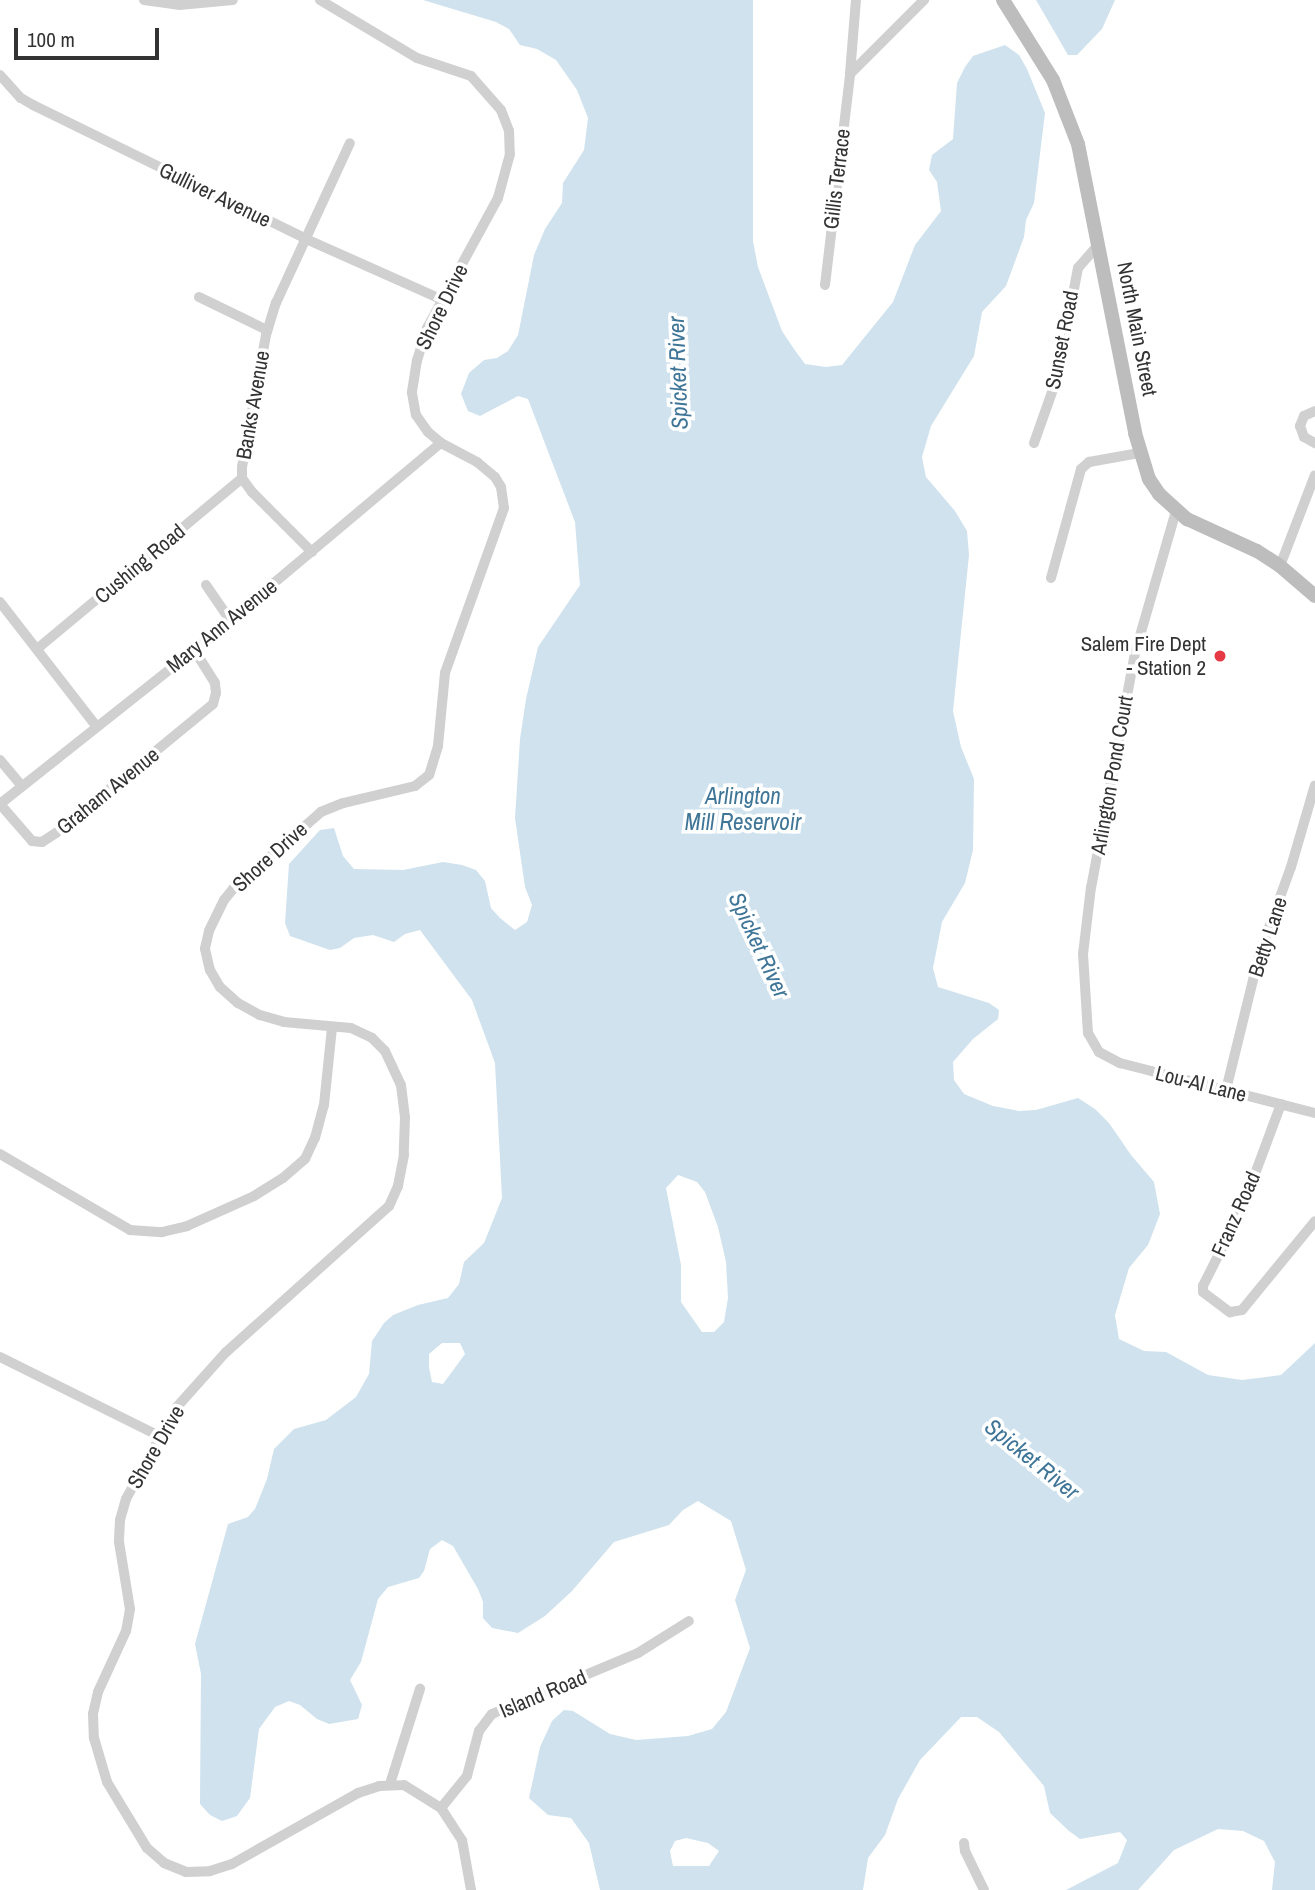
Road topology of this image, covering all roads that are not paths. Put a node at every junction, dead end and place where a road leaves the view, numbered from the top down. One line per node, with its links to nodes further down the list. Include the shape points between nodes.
1 (144, 0): 2 (street, via 179,5)
2 (233, 0)
3 (320, 0): 14 (street, Shore Drive, via 417,58 471,76 501,110 509,131 505,176 483,229)
4 (856, 0): 7 (street, Gillis Terrace)
5 (924, 0): 7 (street)
6 (1003, 0): 11 (street, North Main Street, via 1041,58 1067,111 1087,177)
7 (850, 74): 12 (street, Gillis Terrace)
8 (0, 75): 10 (street, Gulliver Avenue, via 33,105)
9 (350, 143): 10 (street, Banks Avenue)
10 (306, 239): 14 (street, Gulliver Avenue); 15 (street, Banks Avenue)
11 (1099, 244): 18 (street, Sunset Road, via 1078,268 1057,378); 20 (street, North Main Street)
12 (825, 285)
13 (199, 297): 15 (street)
14 (441, 299): 17 (street, Shore Drive, via 417,360 412,393 416,415)
15 (267, 330): 22 (street, Banks Avenue)
16 (1315, 411): 19 (street, via 1304,416 1300,426 1304,437)
17 (441, 443): 24 (street, Mary Ann Avenue); 38 (street, Shore Drive, via 495,477 505,508 446,673 433,769 415,786 321,812 233,889 205,942 210,970 238,1003 271,1019)
18 (1034, 443)
19 (1315, 443)
20 (1139, 453): 23 (street, North Main Street, via 1159,494); 26 (street, via 1089,462 1081,469)
21 (1315, 475): 25 (street)
22 (242, 478): 24 (street, Banks Avenue); 31 (street, Cushing Road)
23 (1176, 511): 25 (street, North Main Street); 39 (street, Arlington Pond Court, via 1135,653 1091,887 1083,965)
24 (312, 552): 30 (street, Mary Ann Avenue)
25 (1280, 566): 28 (street, North Main Street)
26 (1051, 578)
27 (206, 585): 30 (street)
28 (1315, 596)
29 (0, 602): 31 (street)
30 (230, 620): 32 (street, Mary Ann Avenue)
31 (37, 649): 33 (street)
32 (194, 650): 33 (street, Mary Ann Avenue); 37 (street, Graham Avenue, via 213,679 216,696 205,712 47,840 32,841)
33 (97, 727): 36 (street, Mary Ann Avenue)
34 (0, 760): 36 (street)
35 (1315, 785): 40 (street, Betty Lane, via 1261,952)
36 (22, 786): 37 (street, Mary Ann Avenue)
37 (0, 804)
38 (332, 1027): 43 (street, via 324,1105 304,1159 254,1196 187,1226 162,1232 130,1230); 46 (street, Shore Drive, via 351,1028 372,1038 397,1073 405,1133 394,1197 382,1213 226,1352 176,1408)
39 (1092, 1044): 40 (street, Lou-Al Lane, via 1120,1063)
40 (1226, 1090): 41 (street, Lou-Al Lane)
41 (1281, 1104): 42 (street, Lou-Al Lane); 44 (street, Franz Road, via 1243,1206 1203,1286 1207,1297 1230,1312 1242,1310)
42 (1315, 1113)
43 (0, 1154)
44 (1315, 1222)
45 (0, 1357): 46 (street)
46 (159, 1436): 49 (street, Shore Drive, via 120,1520 130,1609 126,1631 93,1714 107,1782 148,1848 164,1863 186,1872 210,1871 253,1855 358,1793)
47 (689, 1621): 50 (street, Island Road, via 638,1653 492,1714 479,1731 467,1776)
48 (420, 1689): 49 (street)
49 (390, 1784): 50 (street, via 404,1785)
50 (441, 1808): 52 (street, via 462,1840)
51 (964, 1847): 53 (street)
52 (471, 1890)
53 (984, 1890)

